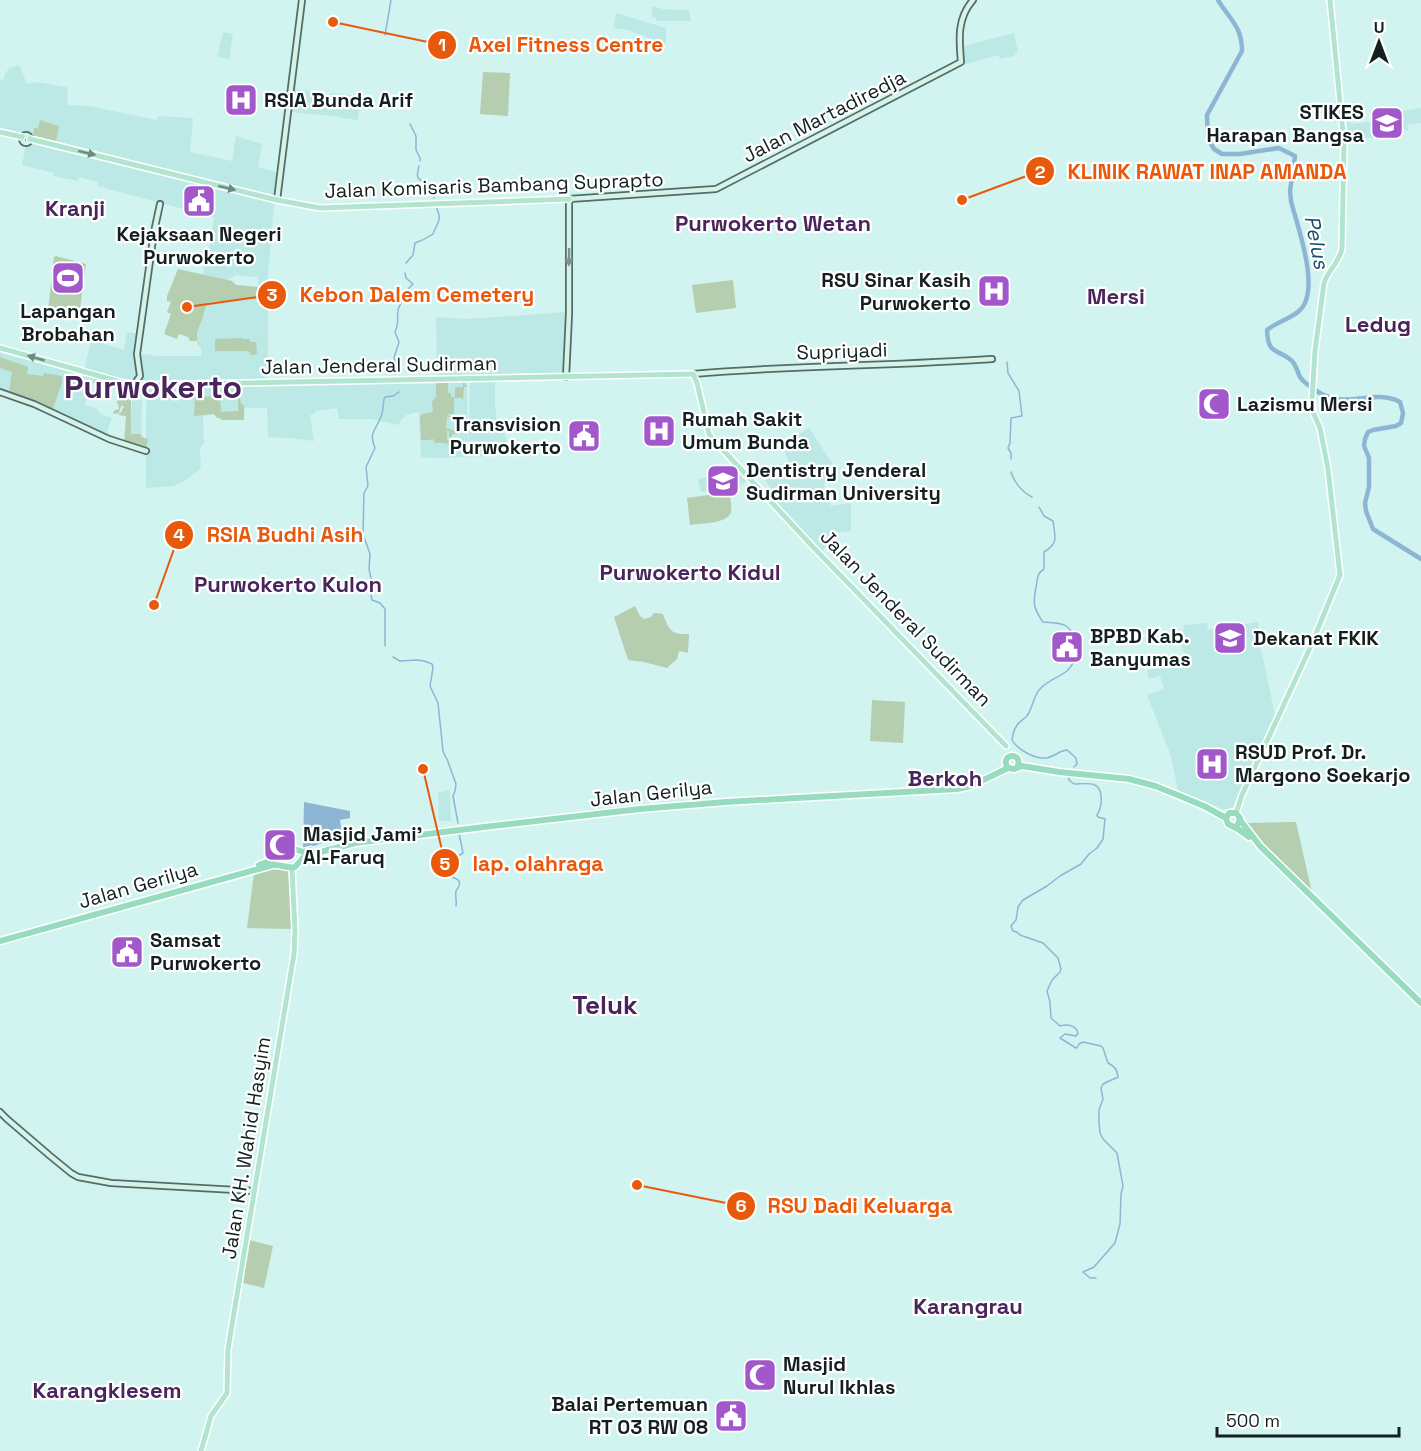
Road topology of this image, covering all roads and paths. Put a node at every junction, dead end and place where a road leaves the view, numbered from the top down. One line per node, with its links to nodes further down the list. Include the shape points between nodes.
1 (302, 0): 9 (main road)
2 (973, 0): 7 (main road, Jalan Martadiredja, via 960,26 961,62)
3 (1330, 0): 23 (main road, via 1344,143 1342,248 1324,283 1312,399 1328,469 1340,575)
4 (0, 132): 5 (main road)
5 (22, 137): 6 (main road, via 30,136)
6 (30, 140): 9 (main road, Jalan Komisaris Bambang Suprapto, one-way to 9)
7 (714, 190): 8 (main road, Jalan Komisaris Bambang Suprapto)
8 (569, 199): 9 (main road, Jalan Komisaris Bambang Suprapto, via 320,208); 14 (main road, one-way to 14)
9 (277, 200)
10 (160, 204): 15 (main road, via 137,354)
11 (0, 348): 15 (main road, Jalan Jenderal Sudirman, one-way to 11)
12 (992, 359): 13 (main road, Supriyadi)
13 (693, 374): 14 (main road, Jalan Jenderal Sudirman); 18 (main road, Jalan Jenderal Sudirman, via 709,434)
14 (566, 377): 15 (main road, Jalan Jenderal Sudirman)
15 (138, 385)
16 (0, 392): 17 (main road, via 109,439)
17 (147, 449)
18 (1006, 746): 19 (main road); 20 (main road)
19 (1017, 762): 20 (highway, via 1011,756); 20 (highway, via 1014,770); 24 (highway, via 1155,786)
20 (1007, 763): 21 (highway, via 964,789)
21 (805, 796): 22 (highway, Jalan Gerilya); 22 (highway, Jalan Gerilya)
22 (662, 806): 28 (highway, Jalan Gerilya)
23 (1236, 813): 24 (highway); 25 (highway)
24 (1227, 816): 26 (highway, via 1228,824)
25 (1240, 820): 26 (highway); 27 (highway)
26 (1233, 826): 27 (highway)
27 (1256, 841): 35 (highway)
28 (350, 843): 29 (highway, Jalan Gerilya); 31 (highway, Jalan Gerilya, via 309,855)
29 (296, 850): 30 (highway, via 287,849); 31 (highway, via 301,857)
30 (282, 854): 32 (highway, via 282,861); 33 (highway, Jalan Gerilya)
31 (299, 863): 32 (highway)
32 (289, 867): 33 (highway, Jalan Gerilya, via 273,865); 37 (main road, Jalan KH. Wahid Hasyim, via 294,954)
33 (231, 875): 34 (highway, Jalan Gerilya)
34 (0, 940)
35 (1421, 1003)
36 (0, 1112): 37 (main road, via 78,1177 111,1183)
37 (254, 1191): 38 (main road, Jalan KH. Wahid Hasyim, via 228,1348 228,1389 211,1416)
38 (201, 1451)

